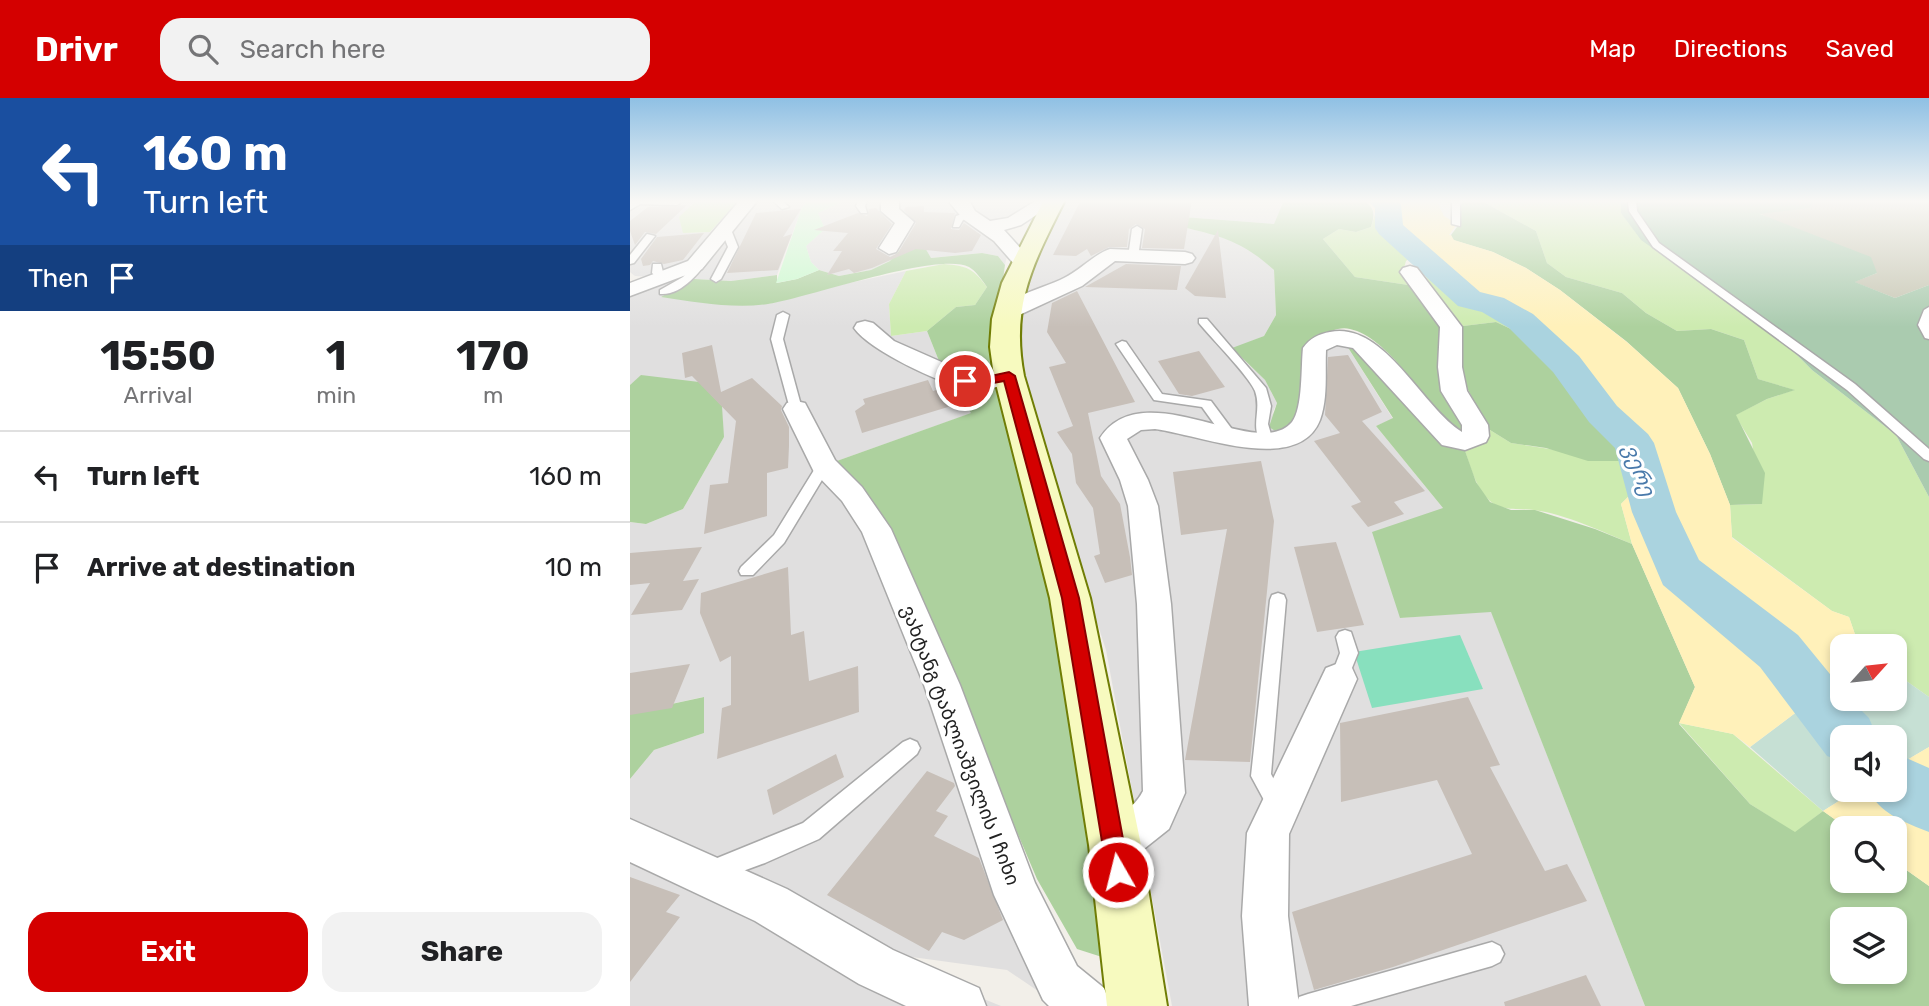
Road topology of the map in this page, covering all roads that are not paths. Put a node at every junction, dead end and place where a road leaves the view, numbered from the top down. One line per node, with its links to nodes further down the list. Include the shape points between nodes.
1 (645, 242): 12 (lane)
2 (715, 242): 16 (street, via 695,265)
3 (731, 242): 17 (lane, via 733,247)
4 (892, 242): 9 (street)
5 (1005, 242): 13 (street)
6 (1032, 242): 13 (main road)
7 (1135, 242): 10 (lane)
8 (1655, 242): 30 (lane, via 1852,387)
9 (889, 248)
10 (1133, 257): 11 (street); 20 (street, via 1110,255 1070,284)
11 (1185, 258)
12 (630, 261)
13 (1023, 261): 20 (main road)
14 (1410, 272): 29 (street, via 1451,327 1454,391 1475,425 1476,436 1465,441 1452,439 1361,343 1341,337 1315,348 1307,419 1300,430)
15 (630, 276): 16 (street, via 637,280)
16 (665, 278): 18 (street)
17 (716, 278)
18 (630, 289)
19 (1929, 310): 24 (lane, via 1924,325)
20 (1007, 312): 26 (main road, via 1004,340)
21 (783, 314): 27 (lane, via 777,339)
22 (1203, 321): 29 (lane, via 1260,388)
23 (865, 328): 26 (street, via 886,346 965,381)
24 (1929, 336)
25 (1122, 344): 28 (lane, via 1158,397 1206,404)
26 (1009, 376): 39 (main road, via 1070,598)
27 (796, 409): 31 (street, ვახტანგ ტაბლიაშვილის I ჩიხი)
28 (1230, 436): 29 (street); 39 (street, via 1138,421 1125,424 1113,438 1143,506 1154,604 1164,793 1154,814)
29 (1266, 441)
30 (1929, 456)
31 (824, 464): 32 (lane, via 779,539); 43 (street, ვახტანგ ტაბლიაშვილის I ჩიხი, via 876,528 942,685 1017,894 1060,983)
32 (747, 572)
33 (1278, 600): 37 (lane, via 1261,776)
34 (1345, 637): 35 (lane, via 1350,645 1348,663)
35 (1339, 680): 37 (street)
36 (910, 748): 40 (lane, via 811,831)
37 (1279, 807): 45 (street, via 1268,833 1266,869 1265,916)
38 (630, 840): 40 (street)
39 (1115, 845): 44 (main road)
40 (705, 874): 42 (street, via 771,905 876,967)
41 (1492, 954): 46 (lane)
42 (961, 1006)
43 (1086, 1006)
44 (1137, 1006)
45 (1274, 1006)
46 (1308, 1006)

